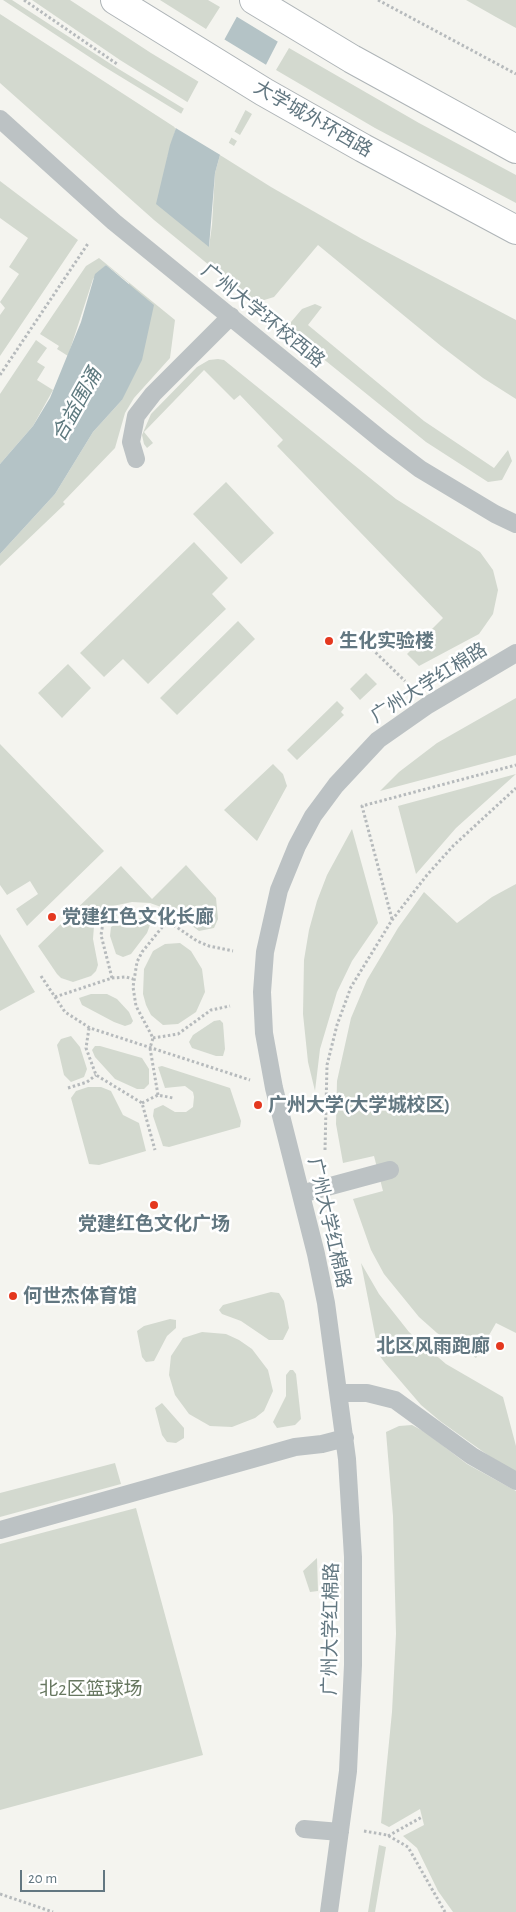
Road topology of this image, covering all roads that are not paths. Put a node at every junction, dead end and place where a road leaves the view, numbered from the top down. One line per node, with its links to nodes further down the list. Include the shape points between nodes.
1 (115, 0): 5 (main road, 大学城外环西路, via 264,92)
2 (254, 0): 4 (main road, via 360,64)
3 (0, 119): 6 (lane, 广州大学环校西路, via 114,222)
4 (516, 149)
5 (516, 230)
6 (231, 316): 7 (lane, via 136,416 131,442); 8 (lane, 广州大学环校西路, via 420,469)
7 (136, 459)
8 (516, 524)
9 (516, 653): 11 (lane, 广州大学红棉路, via 428,705 378,740 341,779 313,816 297,846 280,890 265,952 262,992 264,1033 274,1088)
10 (390, 1170): 11 (lane)
11 (301, 1194): 12 (lane, 广州大学红棉路, via 326,1304)
12 (339, 1393): 13 (lane, 广州大学红棉路); 14 (lane, via 368,1393 395,1400 472,1456)
13 (344, 1438): 15 (lane, via 286,1449); 17 (lane, 广州大学红棉路, via 353,1557 353,1665 348,1771)
14 (516, 1481)
15 (0, 1530)
16 (304, 1829): 17 (lane)
17 (340, 1830): 18 (lane, 广州大学红棉路)
18 (329, 1912)

